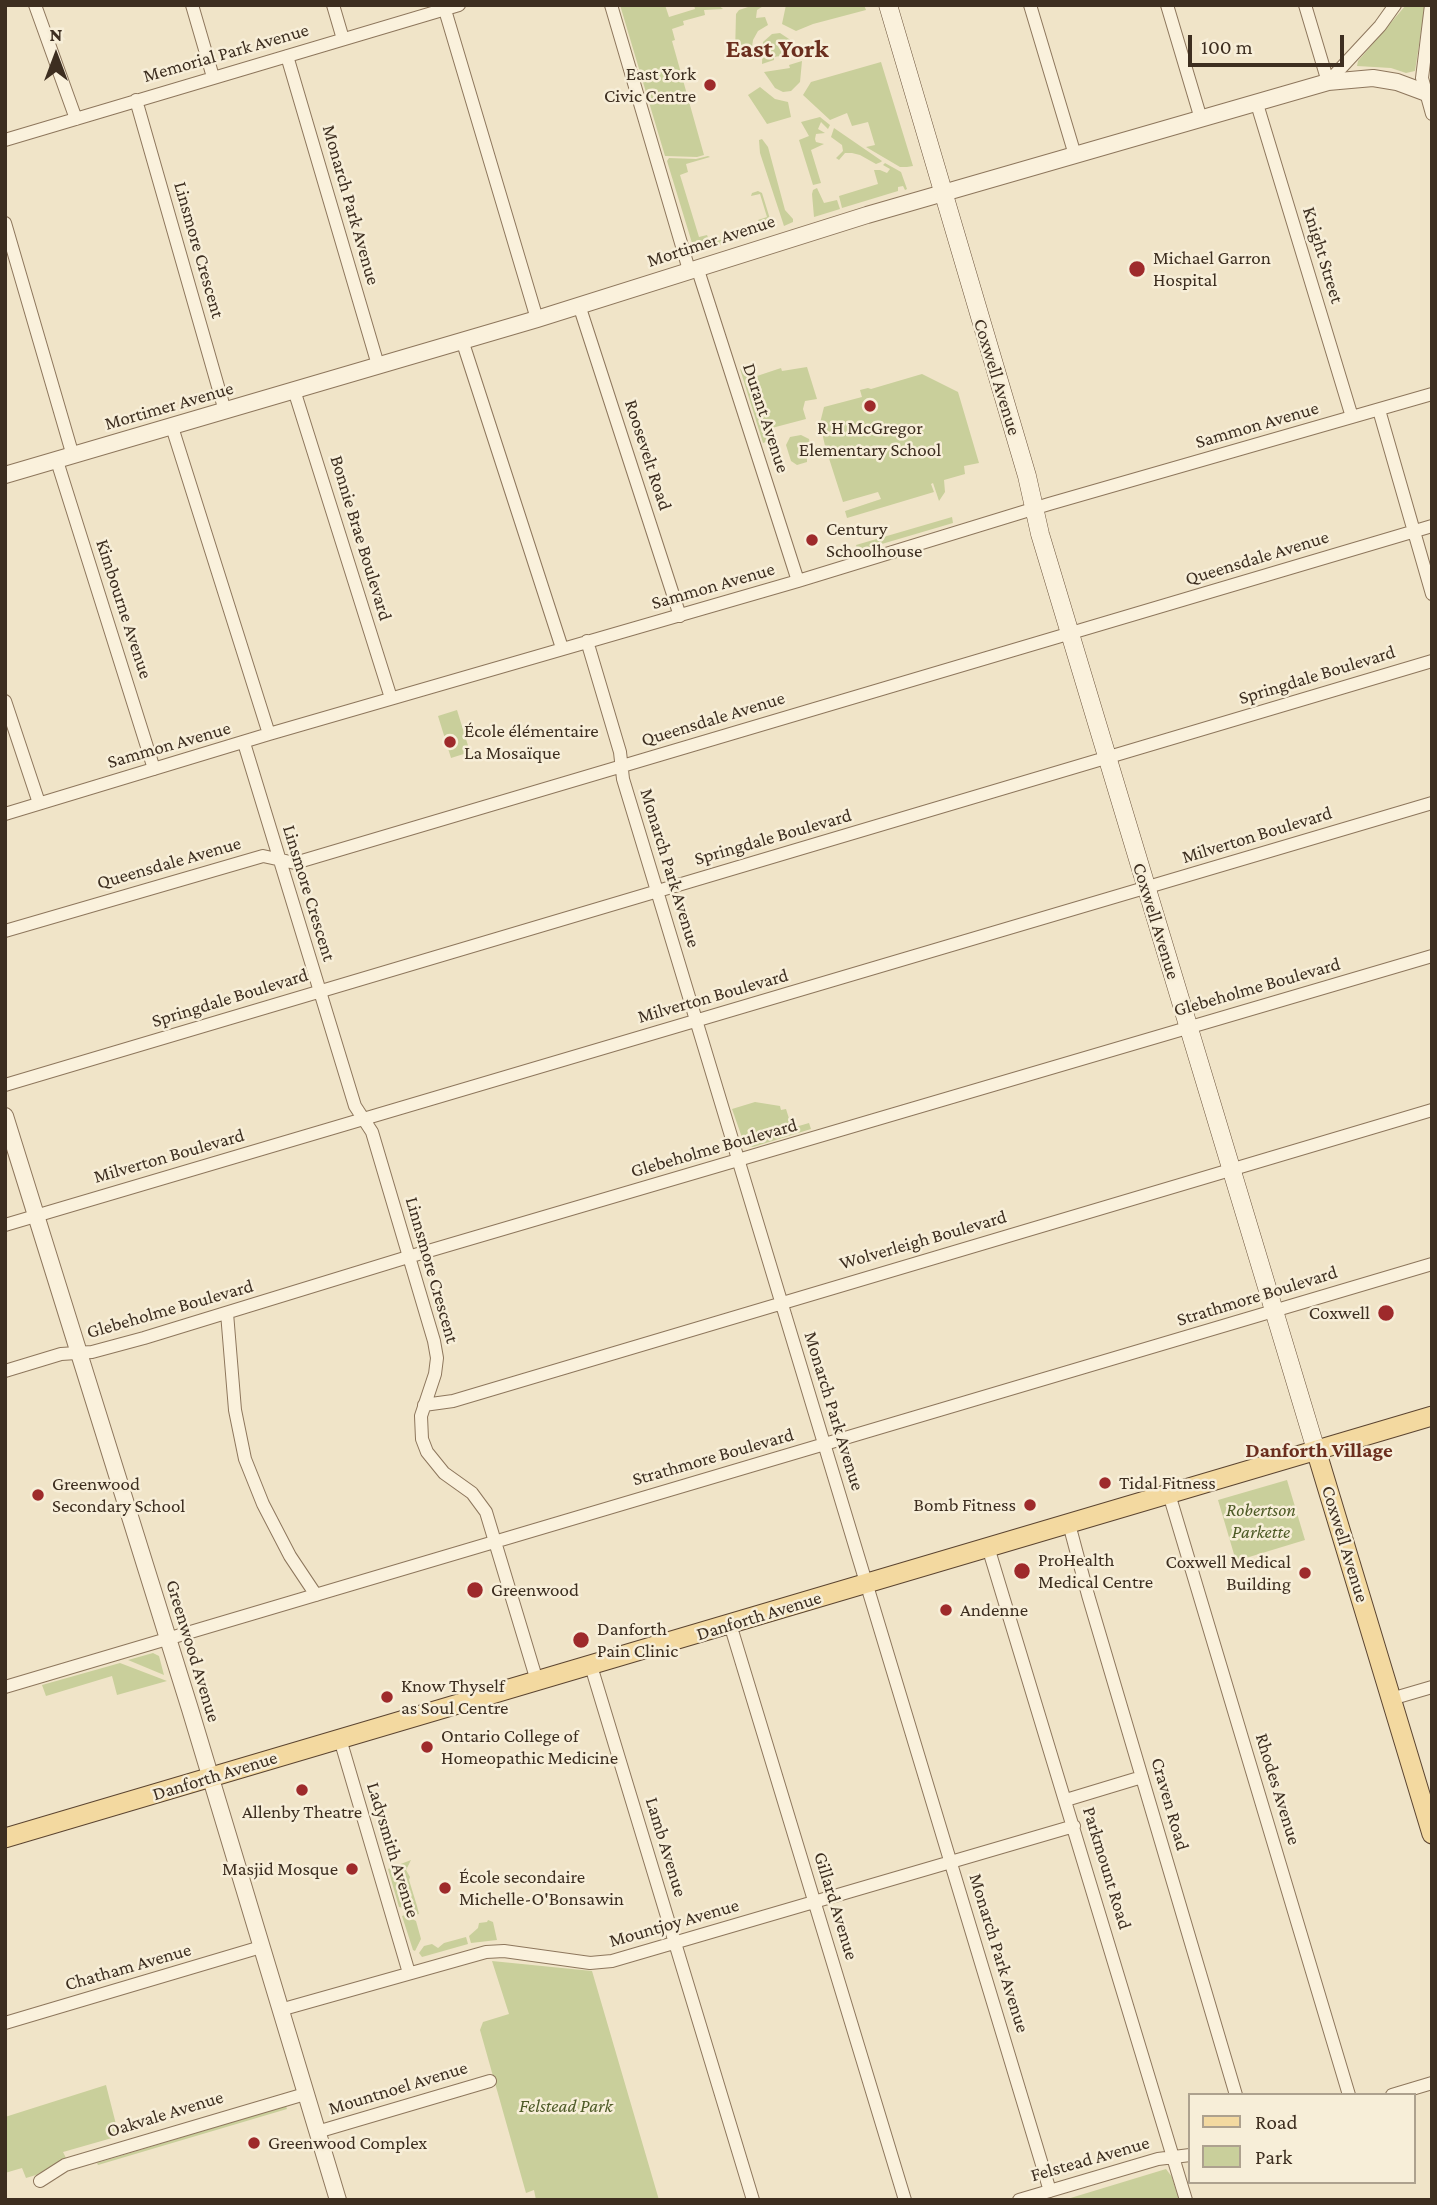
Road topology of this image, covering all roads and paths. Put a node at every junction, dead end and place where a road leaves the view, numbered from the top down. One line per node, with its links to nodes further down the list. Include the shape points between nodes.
1 (35, 5): 21 (street)
2 (192, 5): 15 (street)
3 (333, 5): 13 (street)
4 (458, 5): 12 (street, Memorial Park Avenue)
5 (611, 5): 27 (street, Durant Avenue)
6 (888, 5): 25 (main road, Coxwell Avenue)
7 (1030, 5): 24 (street)
8 (1167, 5): 22 (street)
9 (1305, 5): 16 (street)
10 (1395, 5): 16 (street)
11 (1431, 5): 17 (street, via 1422,78)
12 (445, 10): 13 (street, Memorial Park Avenue); 29 (street)
13 (343, 39): 14 (street, Memorial Park Avenue)
14 (287, 55): 15 (street, Memorial Park Avenue); 31 (street, Monarch Park Avenue)
15 (213, 77): 18 (street, Memorial Park Avenue)
16 (1328, 82): 17 (street, Mortimer Avenue, via 1373,78); 19 (street, Mortimer Avenue)
17 (1428, 93): 20 (street)
18 (136, 100): 21 (street, Memorial Park Avenue); 35 (street, Linsmore Crescent)
19 (1257, 104): 22 (street, Mortimer Avenue); 36 (street, Knight Street)
20 (1432, 114)
21 (76, 119): 23 (street, Memorial Park Avenue)
22 (1201, 119): 24 (street, Mortimer Avenue)
23 (5, 140)
24 (1075, 155): 25 (street, Mortimer Avenue)
25 (942, 194): 27 (street, Mortimer Avenue); 41 (main road, Coxwell Avenue)
26 (5, 223): 38 (street)
27 (693, 269): 28 (street, Mortimer Avenue); 44 (street, Durant Avenue)
28 (579, 306): 29 (street, Mortimer Avenue); 46 (street, Roosevelt Road)
29 (537, 319): 30 (street, Mortimer Avenue)
30 (462, 340): 31 (street, Mortimer Avenue); 49 (street)
31 (378, 365): 32 (street, Mortimer Avenue)
32 (295, 390): 35 (street, Mortimer Avenue); 51 (street, Bonnie Brae Boulevard)
33 (1432, 394): 34 (street, Sammon Avenue)
34 (1379, 410): 36 (street, Sammon Avenue); 43 (street)
35 (225, 411): 37 (street, Mortimer Avenue)
36 (1352, 417): 41 (street, Sammon Avenue)
37 (172, 427): 38 (street, Mortimer Avenue); 53 (street)
38 (73, 456): 39 (street, Mortimer Avenue)
39 (57, 461): 40 (street, Mortimer Avenue); 57 (street, Kimbourne Avenue)
40 (5, 475)
41 (1035, 509): 44 (street, Sammon Avenue); 47 (main road, Coxwell Avenue)
42 (1432, 526): 43 (street, Queensdale Avenue)
43 (1413, 532): 45 (street); 47 (street, Queensdale Avenue)
44 (798, 582): 46 (street, Sammon Avenue)
45 (1432, 594)
46 (680, 616): 48 (street, Sammon Avenue)
47 (1070, 633): 55 (main road, Coxwell Avenue); 56 (street, Queensdale Avenue)
48 (586, 641): 49 (street, Sammon Avenue); 56 (street, Monarch Park Avenue)
49 (562, 648): 51 (street, Sammon Avenue)
50 (1432, 661): 55 (street, Springdale Boulevard)
51 (391, 698): 53 (street, Sammon Avenue)
52 (5, 701): 58 (street)
53 (269, 734): 54 (street, Sammon Avenue)
54 (244, 743): 57 (street, Sammon Avenue); 61 (street, Linsmore Crescent)
55 (1106, 758): 62 (main road, Coxwell Avenue); 63 (street, Springdale Boulevard)
56 (622, 766): 61 (street, Queensdale Avenue, via 295,863); 63 (street, Monarch Park Avenue)
57 (154, 769): 58 (street, Sammon Avenue)
58 (39, 803): 60 (street, Sammon Avenue)
59 (1432, 803): 62 (street, Milverton Boulevard)
60 (5, 814)
61 (278, 859): 64 (street, Queensdale Avenue, via 263,856); 66 (street, Linsmore Crescent)
62 (1146, 888): 67 (street, Milverton Boulevard); 68 (main road, Coxwell Avenue)
63 (657, 891): 66 (street, Springdale Boulevard); 67 (street, Monarch Park Avenue)
64 (5, 932)
65 (1432, 956): 68 (street, Glebeholme Boulevard)
66 (319, 991): 69 (street, Linsmore Crescent); 70 (street, Springdale Boulevard)
67 (696, 1021): 73 (street, Milverton Boulevard); 74 (street, Monarch Park Avenue)
68 (1188, 1028): 74 (street, Glebeholme Boulevard); 75 (main road, Coxwell Avenue)
69 (339, 1054): 73 (street, Linnsmore Crescent)
70 (5, 1085)
71 (1432, 1110): 75 (street, Wolverleigh Boulevard)
72 (5, 1116): 76 (street, Greenwood Avenue)
73 (363, 1119): 76 (street, Milverton Boulevard); 78 (street, Linnsmore Crescent, via 372,1132)
74 (738, 1161): 78 (street, Glebeholme Boulevard); 80 (street, Monarch Park Avenue)
75 (1231, 1169): 80 (street, Wolverleigh Boulevard); 81 (main road, Coxwell Avenue)
76 (37, 1215): 77 (street, Milverton Boulevard); 83 (street, Greenwood Avenue)
77 (5, 1225)
78 (408, 1257): 82 (street, Glebeholme Boulevard); 85 (street, Linnsmore Crescent, via 437,1359)
79 (1432, 1264): 81 (street, Strathmore Boulevard)
80 (781, 1302): 85 (street, Wolverleigh Boulevard, via 453,1401); 87 (street, Monarch Park Avenue)
81 (1274, 1311): 87 (street, Strathmore Boulevard); 88 (main road, Coxwell Avenue)
82 (227, 1313): 83 (street, Glebeholme Boulevard); 94 (street, via 234,1410 245,1459 290,1556)
83 (80, 1355): 84 (street, Glebeholme Boulevard, via 61,1354); 96 (street, Greenwood Avenue)
84 (5, 1371)
85 (424, 1405): 91 (street, Linnsmore Crescent, via 421,1428 427,1452 481,1503)
86 (1432, 1416): 88 (main road, Danforth Avenue)
87 (823, 1444): 91 (street, Strathmore Boulevard); 93 (street, Monarch Park Avenue)
88 (1317, 1450): 89 (main road, Danforth Avenue); 101 (main road, Coxwell Avenue)
89 (1169, 1493): 90 (main road, Danforth Avenue); 119 (street, Rhodes Avenue)
90 (1069, 1524): 92 (main road, Danforth Avenue); 103 (street, Craven Road)
91 (495, 1541): 94 (street, Strathmore Boulevard); 98 (street, Linnsmore Crescent)
92 (988, 1547): 93 (main road, Danforth Avenue); 105 (street, Parkmount Road)
93 (867, 1583): 95 (main road, Danforth Avenue); 109 (street, Monarch Park Avenue)
94 (316, 1595): 96 (street, Strathmore Boulevard)
95 (730, 1624): 97 (main road, Danforth Avenue); 110 (street, Gillard Avenue)
96 (167, 1640): 99 (street, Strathmore Boulevard); 104 (street, Greenwood Avenue)
97 (591, 1666): 98 (main road, Danforth Avenue); 111 (street, Lamb Avenue)
98 (537, 1681): 102 (main road, Danforth Avenue)
99 (5, 1687)
100 (1432, 1687): 101 (street)
101 (1391, 1699): 106 (main road, Coxwell Avenue)
102 (340, 1740): 104 (main road, Danforth Avenue); 113 (street, Ladysmith Avenue)
103 (1142, 1777): 105 (street); 118 (street, Craven Road)
104 (210, 1778): 108 (main road, Danforth Avenue); 112 (street, Greenwood Avenue)
105 (1066, 1800): 107 (street, Parkmount Road)
106 (1430, 1824)
107 (1074, 1826): 109 (street, Mountjoy Avenue); 124 (street, Parkmount Road)
108 (5, 1838)
109 (952, 1863): 110 (street, Mountjoy Avenue); 126 (street, Monarch Park Avenue)
110 (815, 1903): 111 (street, Mountjoy Avenue); 129 (street, Gillard Avenue)
111 (675, 1943): 113 (street, Mountjoy Avenue, via 605,1962 486,1952); 128 (street, Lamb Avenue)
112 (261, 1947): 114 (street, Greenwood Avenue); 115 (street, Chatham Avenue)
113 (409, 1973): 114 (street, Mountjoy Avenue)
114 (280, 2010): 121 (street, Greenwood Avenue)
115 (5, 2023)
116 (490, 2081): 122 (street, Mountnoel Avenue)
117 (1432, 2083): 120 (street)
118 (1235, 2093)
119 (1348, 2093)
120 (1399, 2093)
121 (305, 2094): 122 (street, Greenwood Avenue); 125 (street, Oakvale Avenue, via 65,2165)
122 (317, 2132): 127 (street, Greenwood Avenue)
123 (1188, 2155): 124 (street, Felstead Avenue)
124 (1173, 2158): 126 (street, Felstead Avenue); 131 (street, Parkmount Road)
125 (40, 2181)
126 (1050, 2190): 130 (street, Felstead Avenue)
127 (338, 2200)
128 (753, 2200)
129 (905, 2200)
130 (1019, 2200)
131 (1186, 2200)

